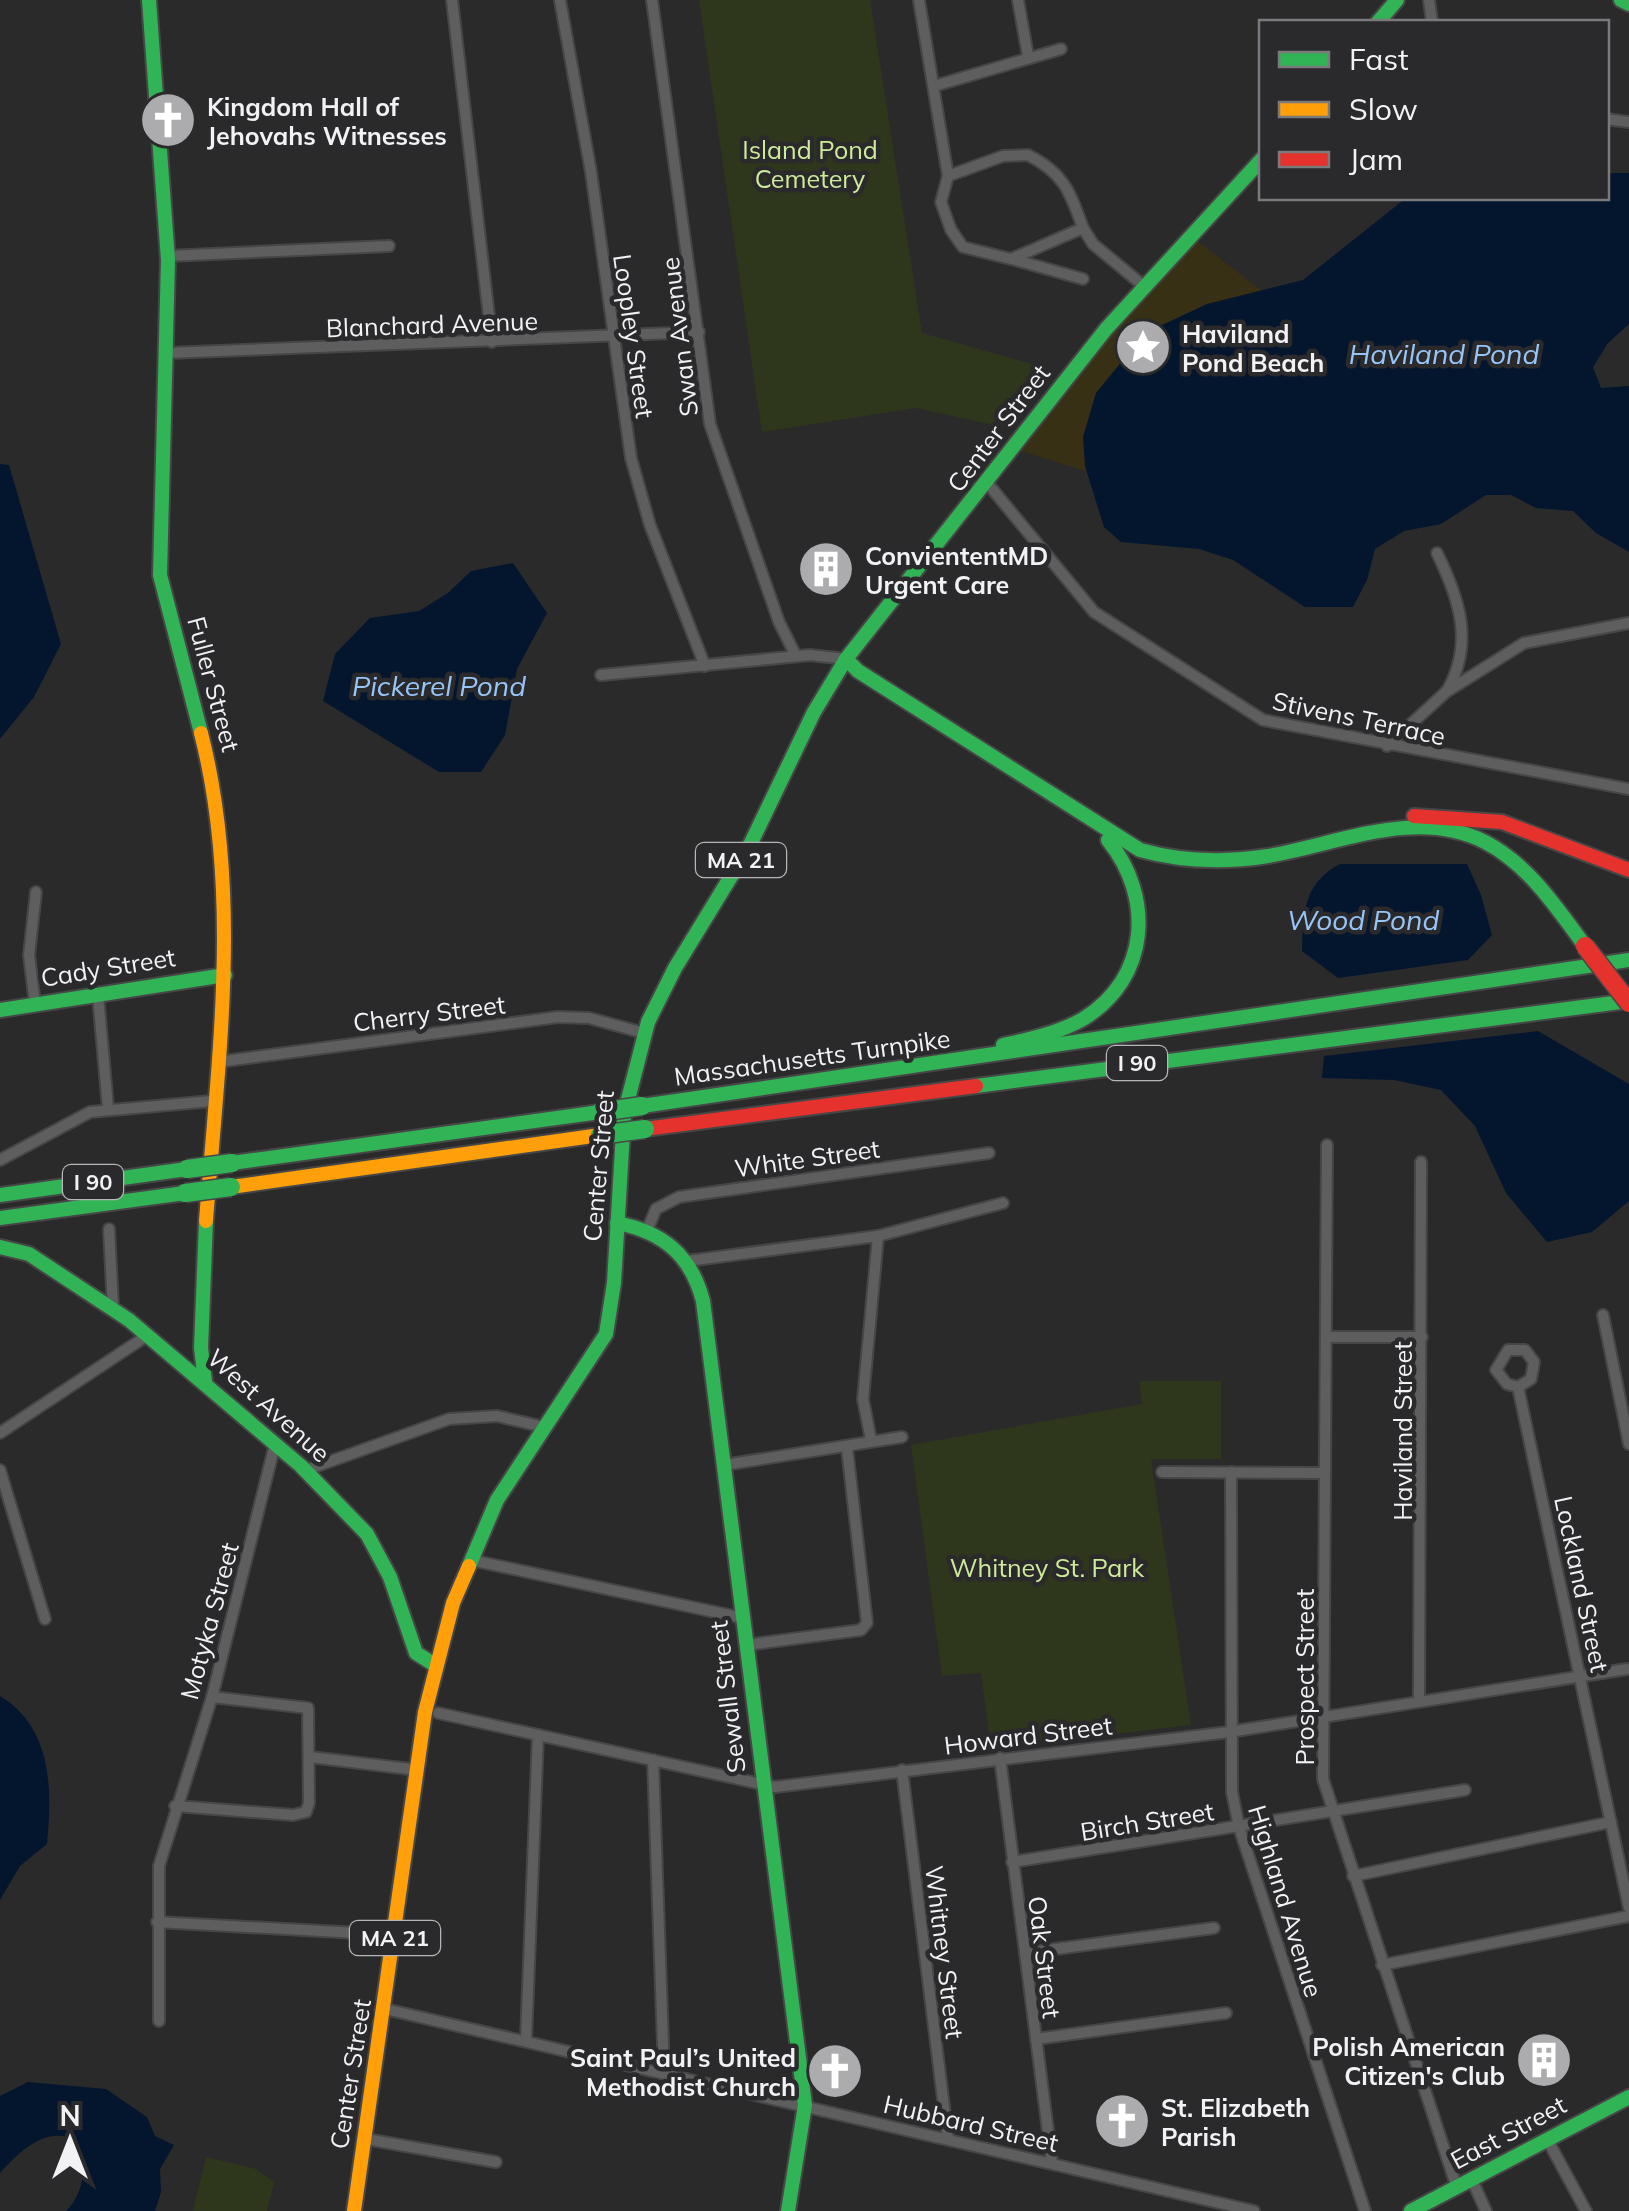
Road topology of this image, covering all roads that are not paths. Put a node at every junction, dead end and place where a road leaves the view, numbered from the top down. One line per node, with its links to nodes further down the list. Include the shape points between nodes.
1 (149, 0): 18 (main road, Fuller Street)
2 (452, 0): 24 (street)
3 (560, 0): 23 (street, Loopley Street)
4 (652, 0): 22 (street, Swan Avenue)
5 (919, 0): 13 (street)
6 (1018, 0): 12 (street)
7 (1398, 0): 10 (main road)
8 (1622, 0): 9 (main road)
9 (1629, 4)
10 (1380, 20)
11 (1060, 49): 12 (street)
12 (1028, 56): 13 (street)
13 (934, 86): 15 (street)
14 (1259, 162): 21 (main road, Center Street / MA 21)
15 (948, 176): 16 (street, via 1003,156 1028,155 1054,168 1068,185); 19 (street, via 941,202 963,247)
16 (1083, 228): 19 (street); 21 (street)
17 (390, 246): 18 (street)
18 (168, 256): 25 (main road, Fuller Street)
19 (1011, 259): 20 (street)
20 (1083, 279)
21 (1145, 287): 26 (main road, Center Street / MA 21)
22 (698, 332): 23 (street, Blanchard Avenue); 29 (street, Swan Avenue, via 716,446)
23 (613, 337): 24 (street, Blanchard Avenue); 31 (street, Loopley Street, via 640,493)
24 (492, 342): 25 (street, Blanchard Avenue)
25 (166, 353): 42 (main road, Fuller Street, via 160,575 210,764 225,894)
26 (988, 484): 30 (main road, Center Street / MA 21); 34 (street, Stivens Terrace, via 1094,612 1120,631 1262,720)
27 (1437, 553): 33 (street, via 1464,641 1464,658)
28 (1629, 622): 33 (street, via 1524,643)
29 (796, 656): 30 (street); 31 (street)
30 (846, 658): 36 (main road, via 863,661 1156,846 1216,852); 37 (main road); 48 (main road, Center Street / MA 21)
31 (705, 666): 32 (street)
32 (601, 675)
33 (1446, 692): 34 (street)
34 (1387, 746): 35 (street, Stivens Terrace)
35 (1629, 790)
36 (1394, 818): 38 (main road, via 1483,818); 40 (main road, via 1453,819 1501,836 1538,867)
37 (1087, 819): 40 (main road, via 1156,856 1201,863 1413,826 1468,833 1532,876); 50 (main road, via 1131,868 1140,904 1137,950 1108,1000 1047,1034)
38 (1629, 870)
39 (36, 892): 46 (street, via 28,955)
40 (1589, 943): 43 (main road); 45 (main road, bridge)
41 (1629, 960): 50 (main road, Massachusetts Turnpike / I 90)
42 (225, 975): 44 (main road, Cady Street); 49 (main road, Fuller Street)
43 (1629, 987)
44 (98, 995): 46 (main road, Cady Street); 52 (street)
45 (1629, 1002): 59 (main road, Massachusetts Turnpike / I 90, bridge)
46 (35, 1004): 47 (main road, Cady Street)
47 (0, 1010)
48 (644, 1033): 49 (street, Cherry Street, via 558,1017); 60 (main road, Center Street / MA 21, via 624,1115)
49 (217, 1062): 51 (main road, Fuller Street)
50 (801, 1084): 57 (main road, Massachusetts Turnpike / I 90, bridge)
51 (212, 1101): 52 (street); 71 (main road, Fuller Street, via 200,1315)
52 (108, 1108): 55 (street)
53 (1326, 1145): 69 (street, Prospect Street)
54 (989, 1153): 61 (street, White Street, via 679,1197 656,1209)
55 (0, 1160)
56 (1421, 1162): 70 (street, Haviland Street)
57 (0, 1195)
58 (1003, 1203): 63 (street)
59 (0, 1218)
60 (617, 1223): 61 (main road); 73 (main road, Center Street / MA 21, via 606,1334)
61 (648, 1228): 65 (main road, Sewall Street)
62 (109, 1229): 66 (street)
63 (878, 1236): 65 (street); 76 (street, via 862,1399)
64 (0, 1247): 66 (main road, West Avenue, via 34,1253)
65 (687, 1262): 80 (main road, Sewall Street, via 703,1301)
66 (113, 1309): 68 (main road, West Avenue)
67 (1603, 1315): 78 (street)
68 (148, 1335): 71 (main road, West Avenue); 74 (street)
69 (1328, 1337): 70 (street); 85 (street, Prospect Street)
70 (1422, 1337): 94 (street, Haviland Street)
71 (206, 1381): 77 (main road, West Avenue)
72 (1518, 1388): 92 (street, Lockland Street)
73 (544, 1427): 82 (street, via 497,1416 449,1419); 86 (main road, Center Street / MA 21, via 497,1500)
74 (0, 1433)
75 (902, 1437): 76 (street)
76 (872, 1440): 79 (street)
77 (275, 1444): 82 (main road, West Avenue); 93 (street, Motyka Street)
78 (1629, 1444)
79 (846, 1448): 80 (street); 89 (street, via 867,1623 861,1630)
80 (724, 1465): 87 (main road, Sewall Street)
81 (0, 1470): 88 (street)
82 (306, 1470): 90 (main road, West Avenue, via 366,1534 392,1577 416,1654)
83 (1162, 1472): 84 (street)
84 (1231, 1472): 85 (street); 97 (street, Highland Avenue)
85 (1325, 1473): 96 (street, Prospect Street)
86 (471, 1560): 87 (street); 90 (main road, Center Street / MA 21)
87 (743, 1618): 89 (main road, Sewall Street)
88 (45, 1619)
89 (746, 1645): 104 (main road, Sewall Street)
90 (435, 1666): 102 (main road, Center Street / MA 21)
91 (1626, 1668): 92 (street, Howard Street)
92 (1581, 1675): 94 (street, Howard Street); 108 (street, Lockland Street)
93 (212, 1697): 99 (street, via 308,1708); 106 (street, Motyka Street)
94 (1419, 1700): 96 (street, Howard Street)
95 (438, 1713): 98 (street, Howard Street)
96 (1324, 1715): 97 (street, Howard Street); 107 (street, Prospect Street, via 1323,1780)
97 (1230, 1732): 100 (street, Howard Street); 109 (street, Highland Avenue)
98 (538, 1735): 101 (street, Howard Street); 123 (street)
99 (310, 1758): 102 (street); 106 (street, via 306,1812)
100 (1000, 1758): 103 (street, Howard Street); 110 (street, Oak Street)
101 (652, 1760): 104 (street, Howard Street); 124 (street)
102 (418, 1770): 116 (main road, Center Street / MA 21)
103 (902, 1770): 104 (street, Howard Street); 128 (street, Whitney Street)
104 (763, 1785): 126 (main road, Sewall Street)
105 (1465, 1790): 107 (street, Birch Street)
106 (174, 1806): 114 (street, Motyka Street, via 159,1866)
107 (1332, 1811): 109 (street, Birch Street); 111 (street, Prospect Street)
108 (1611, 1822): 111 (street); 112 (street, Lockland Street)
109 (1239, 1827): 110 (street, Birch Street); 136 (street, Highland Avenue)
110 (1012, 1862): 117 (street, Oak Street)
111 (1354, 1876): 118 (street, Prospect Street)
112 (1629, 1908)
113 (1629, 1916): 118 (street)
114 (157, 1922): 116 (street); 121 (street, Motyka Street)
115 (1214, 1928): 117 (street)
116 (395, 1935): 119 (main road, Center Street / MA 21)
117 (1025, 1953): 122 (street, Oak Street)
118 (1382, 1965): 132 (street, Prospect Street)
119 (385, 2009): 123 (street, Hubbard Street); 127 (main road, Center Street / MA 21)
120 (1226, 2014): 122 (street)
121 (159, 2021)
122 (1036, 2039): 131 (street, Oak Street)
123 (526, 2040): 124 (street, Hubbard Street)
124 (664, 2073): 126 (street, Hubbard Street)
125 (1628, 2100): 129 (main road, East Street)
126 (805, 2105): 128 (street, Hubbard Street); 134 (main road, Sewall Street)
127 (366, 2139): 130 (street); 133 (main road, Center Street / MA 21)
128 (948, 2139): 131 (street, Hubbard Street)
129 (1547, 2139): 132 (main road, East Street); 139 (street)
130 (496, 2162)
131 (1052, 2162): 135 (street, Hubbard Street)
132 (1464, 2184): 137 (main road, East Street); 138 (street, Prospect Street)
133 (354, 2211)
134 (788, 2211)
135 (1254, 2211)
136 (1365, 2211)
137 (1412, 2211)
138 (1486, 2211)
139 (1586, 2211)

